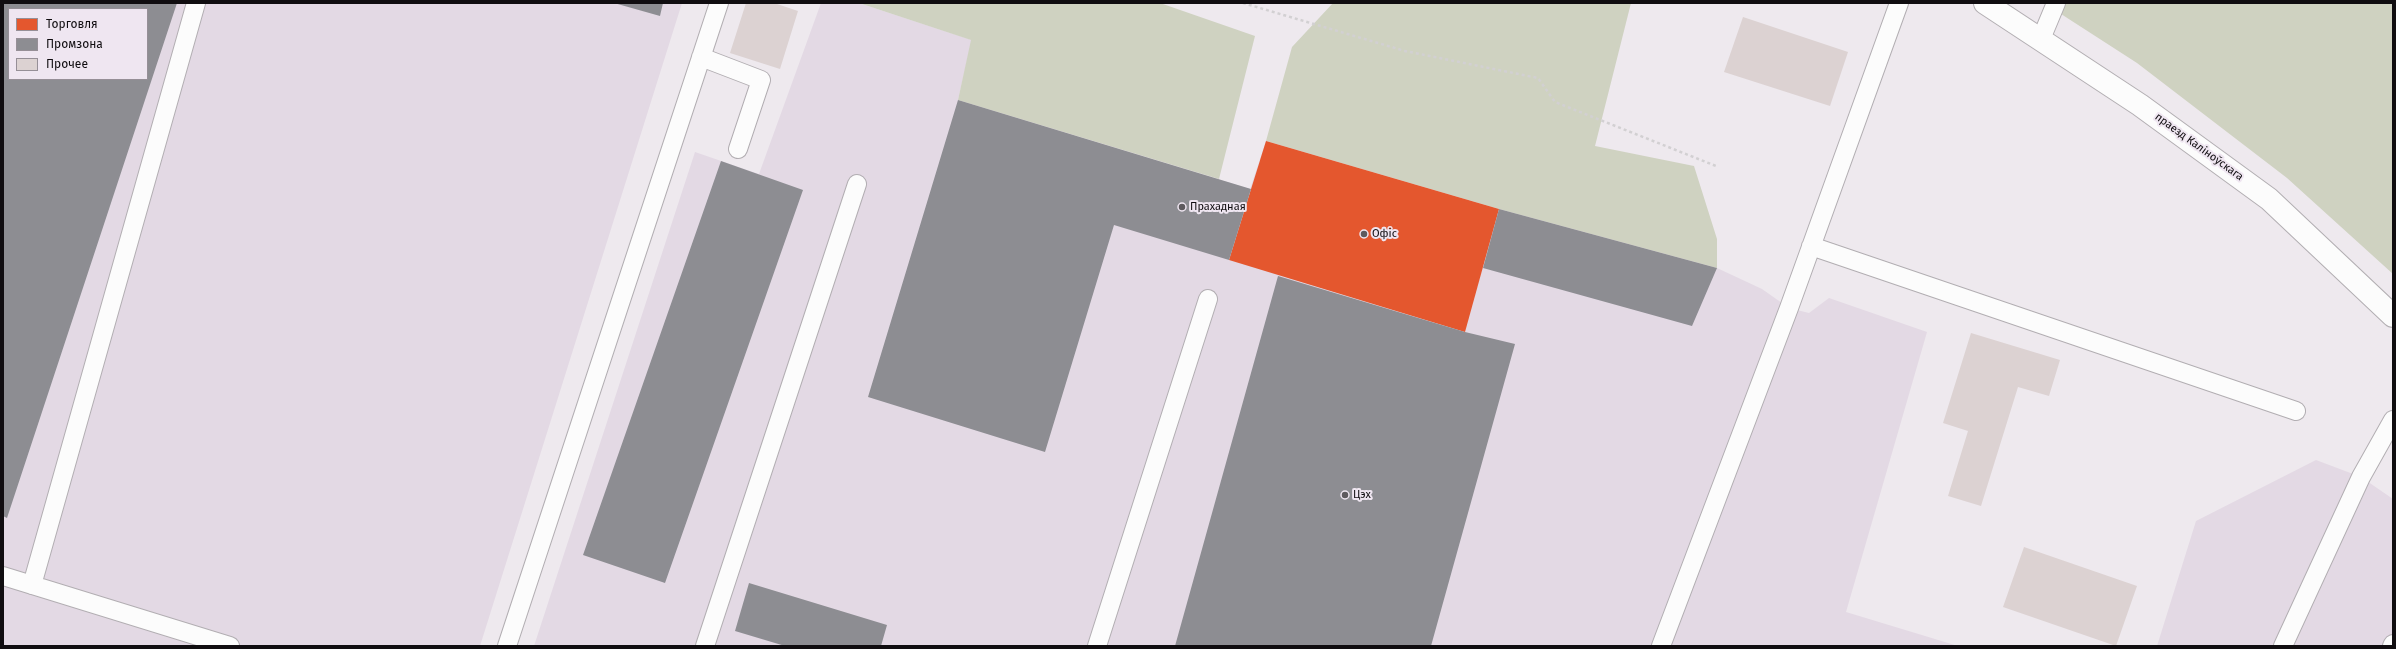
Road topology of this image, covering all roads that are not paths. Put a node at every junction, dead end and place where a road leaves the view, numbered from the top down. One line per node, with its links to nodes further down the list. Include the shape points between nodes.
1 (196, 3): 16 (lane)
2 (719, 3): 7 (lane)
3 (1899, 3): 10 (lane)
4 (1985, 3): 6 (street, праезд Каліноўскага)
5 (2056, 3): 6 (lane)
6 (2041, 39): 12 (street, праезд Каліноўскага, via 2140,105 2269,199)
7 (701, 57): 8 (lane, via 761,80); 18 (lane)
8 (738, 149)
9 (857, 184): 19 (lane)
10 (1811, 246): 13 (lane); 21 (lane)
11 (1208, 299): 20 (lane)
12 (2393, 316)
13 (2296, 411)
14 (2393, 420): 22 (lane, via 2361,477)
15 (3, 576): 16 (lane)
16 (32, 585): 17 (lane)
17 (230, 646)
18 (507, 646)
19 (705, 646)
20 (1097, 646)
21 (1661, 646)
22 (2283, 646)

